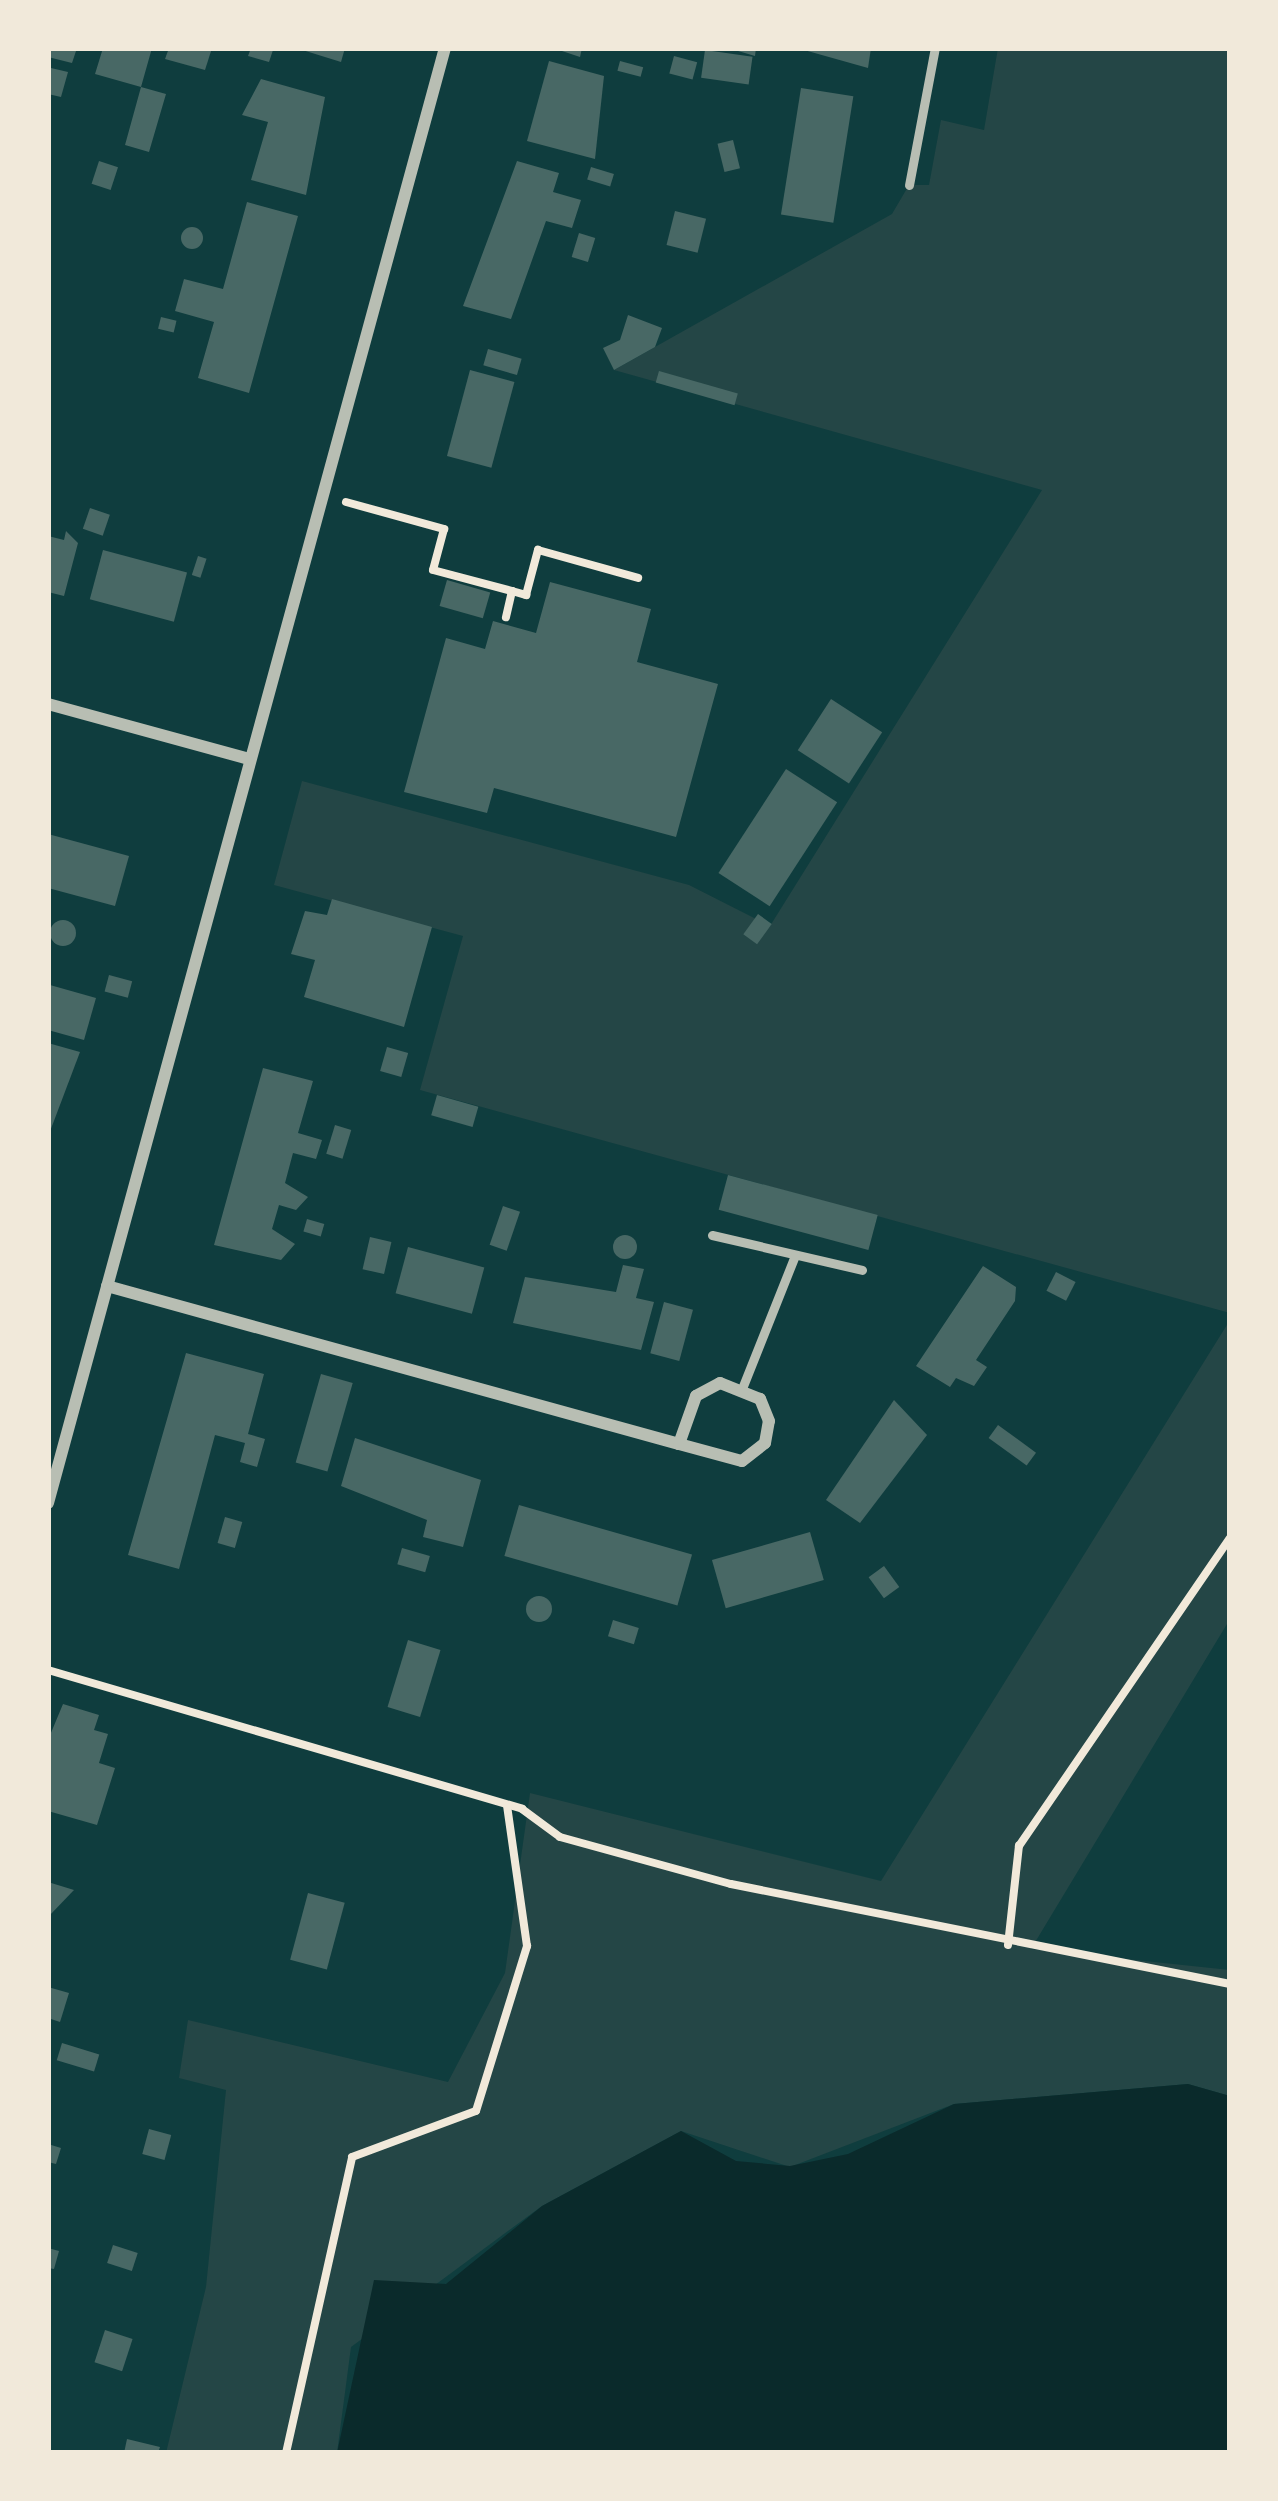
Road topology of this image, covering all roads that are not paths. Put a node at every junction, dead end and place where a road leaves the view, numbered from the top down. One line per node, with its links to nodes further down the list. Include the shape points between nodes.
1 (446, 48): 5 (street)
2 (935, 48): 3 (lane)
3 (909, 185)
4 (48, 704): 5 (street)
5 (249, 759): 9 (street)
6 (712, 1235): 7 (lane)
7 (795, 1255): 8 (lane); 10 (lane)
8 (862, 1270)
9 (107, 1286): 11 (street); 12 (street)
10 (743, 1386): 11 (street, via 696,1396); 11 (street, via 769,1421 765,1443 742,1461)
11 (679, 1444)
12 (48, 1503)

